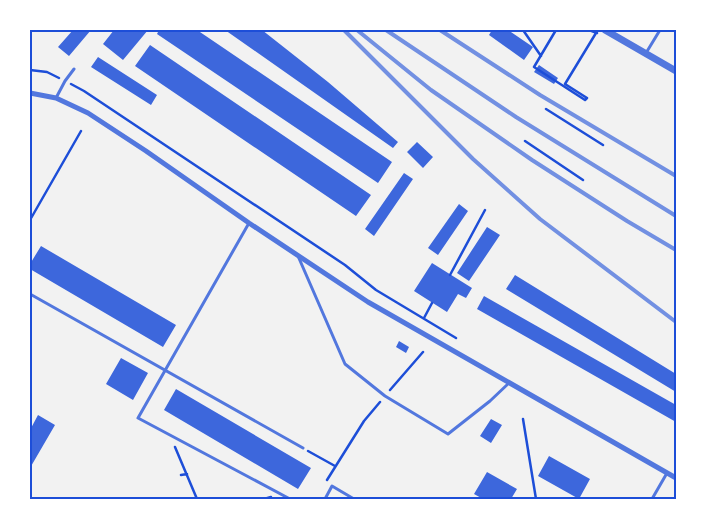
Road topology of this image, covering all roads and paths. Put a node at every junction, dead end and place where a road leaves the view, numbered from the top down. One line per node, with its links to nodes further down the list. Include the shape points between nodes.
1 (523, 30): 7 (path)
2 (556, 30): 7 (path)
3 (589, 30): 7 (path, via 597,33 565,84 587,98 585,100 534,67)
4 (605, 30): 6 (street)
5 (660, 30): 6 (lane)
6 (646, 54): 10 (street)
7 (541, 56)
8 (74, 69): 11 (lane)
9 (30, 70): 11 (path, via 47,72)
10 (676, 71)
11 (65, 81): 13 (lane); 26 (path, via 344,265 376,290)
12 (30, 93): 13 (street)
13 (56, 98): 21 (street, via 88,113)
14 (546, 110): 17 (path)
15 (81, 131): 20 (path)
16 (525, 141): 18 (path)
17 (603, 146)
18 (583, 180)
19 (485, 210): 23 (path)
20 (30, 220)
21 (248, 223): 22 (street); 29 (lane)
22 (298, 256): 30 (street, via 368,302); 31 (lane, via 345,364)
23 (450, 275)
24 (30, 294): 29 (lane)
25 (432, 303): 26 (path)
26 (424, 318): 27 (path)
27 (456, 338)
28 (423, 352): 31 (path)
29 (165, 370): 33 (lane, via 138,418); 34 (lane)
30 (509, 383): 31 (lane, via 448,434); 37 (street)
31 (385, 396): 35 (path)
32 (523, 419): 45 (path)
33 (169, 434): 38 (path); 42 (lane)
34 (303, 448): 36 (path)
35 (339, 460)
36 (335, 466)
37 (667, 473): 40 (street); 46 (lane)
38 (187, 474): 39 (path); 41 (path)
39 (181, 475)
40 (676, 478)
41 (197, 499)
42 (290, 499)
43 (325, 499): 44 (lane, via 332,486)
44 (354, 499)
45 (536, 499)
46 (652, 499)

